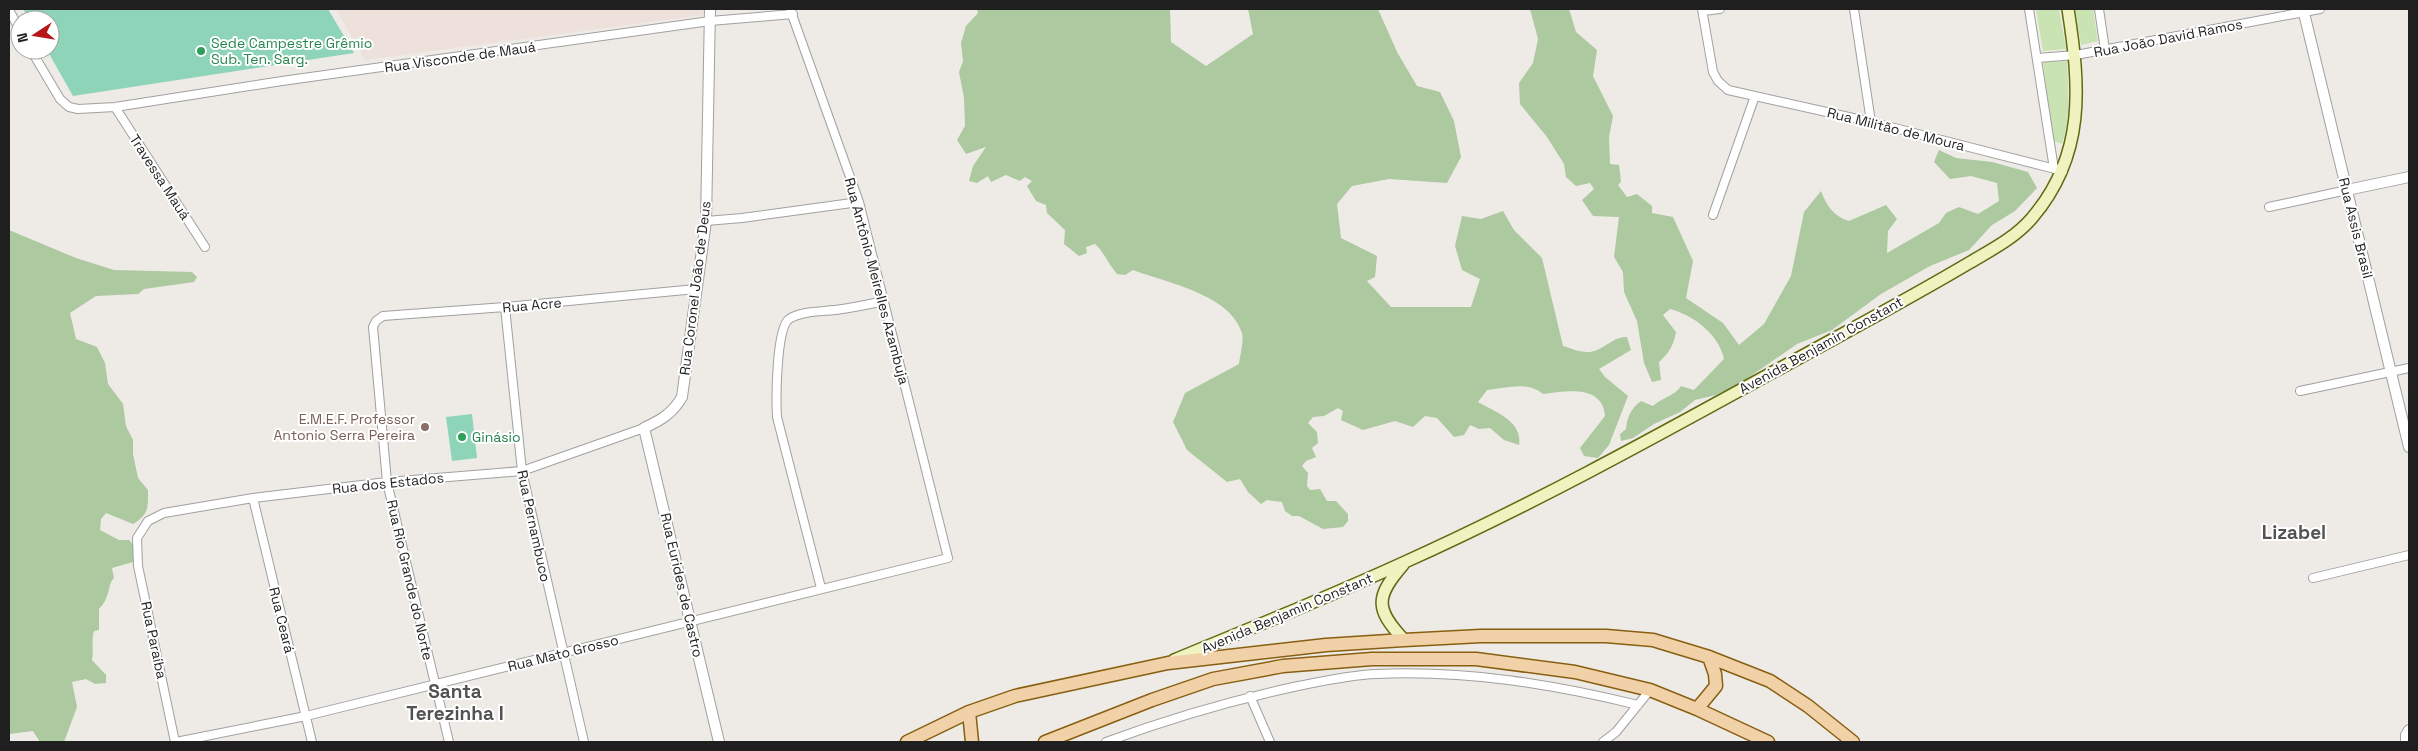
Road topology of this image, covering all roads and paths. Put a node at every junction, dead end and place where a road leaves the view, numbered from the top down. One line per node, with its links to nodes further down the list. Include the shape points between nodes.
1 (710, 9): 11 (street, Rua Coronel João de Deus)
2 (1720, 9): 8 (street)
3 (1854, 9): 18 (street)
4 (2029, 9): 14 (street)
5 (2068, 9): 13 (main road, Avenida Benjamin Constant)
6 (2099, 9): 12 (street)
7 (2320, 9): 9 (street, Rua João David Ramos)
8 (1702, 10): 16 (street, Rua Militão de Moura, via 1713,72 1718,81 1728,90)
9 (2303, 10): 12 (street, Rua João David Ramos); 21 (street, Rua Assis Brasil)
10 (792, 11): 11 (street, Rua Visconde de Mauá); 22 (street, Rua Antônio Meirelles Azambuja)
11 (710, 21): 17 (street, Rua Visconde de Mauá); 25 (street, Rua Coronel João de Deus)
12 (2105, 50): 13 (street, Rua João David Ramos)
13 (2076, 56): 14 (street, Rua João David Ramos); 19 (main road, Avenida Benjamin Constant, via 2077,114 2073,141)
14 (2037, 58): 19 (street)
15 (38, 60): 17 (street, Rua Visconde de Mauá, via 60,99 69,107)
16 (1755, 96): 18 (street, Rua Militão de Moura); 24 (street)
17 (116, 107): 26 (street, Travessa Mauá)
18 (1871, 122): 19 (street, Rua Militão de Moura)
19 (2059, 170): 42 (main road, Avenida Benjamin Constant, via 2032,219 2012,238 1612,460)
20 (2409, 177): 21 (street)
21 (2347, 190): 23 (street); 32 (street, Rua Assis Brasil)
22 (859, 202): 25 (street); 28 (street, Rua Antônio Meirelles Azambuja)
23 (2269, 207)
24 (1713, 215)
25 (706, 221): 27 (street, Rua Coronel João de Deus)
26 (205, 247)
27 (696, 289): 29 (street, Rua Acre); 34 (street, Rua Coronel João de Deus, via 682,397 675,410)
28 (884, 301): 41 (street, Rua Antônio Meirelles Azambuja); 44 (street, via 798,315 787,320 782,332 777,417)
29 (505, 307): 30 (street, Rua Acre, via 383,316); 36 (street, Rua Pernambuco)
30 (373, 327): 37 (street, Rua Rio Grande do Norte)
31 (2409, 368): 32 (street)
32 (2391, 372): 33 (street); 35 (street, Rua Assis Brasil)
33 (2300, 391)
34 (644, 428): 36 (street, Rua dos Estados); 45 (street, Rua Eurides de Castro)
35 (2409, 447)
36 (522, 471): 37 (street, Rua dos Estados); 47 (street, Rua Pernambuco)
37 (387, 482): 38 (street, Rua dos Estados); 50 (street, Rua Rio Grande do Norte)
38 (253, 498): 39 (street, Rua dos Estados, via 164,512 148,521); 56 (street, Rua Ceará)
39 (137, 538): 59 (street, Rua Paraíba, via 138,566)
40 (2409, 555): 43 (street)
41 (948, 558): 44 (street, Rua Mato Grosso)
42 (1406, 562): 46 (main road, Avenida Benjamin Constant, via 1386,585 1382,603 1387,621); 49 (main road, Avenida Benjamin Constant)
43 (2314, 578)
44 (821, 588): 45 (street, Rua Mato Grosso)
45 (690, 621): 47 (street, Rua Mato Grosso); 63 (street, Rua Eurides de Castro)
46 (1404, 640): 48 (main road, via 1606,636 1653,640); 49 (main road, via 1326,645)
47 (562, 654): 50 (street, Rua Mato Grosso); 62 (street, Rua Pernambuco)
48 (1709, 657): 54 (main road, via 1716,686); 71 (main road, via 1770,681)
49 (1168, 663): 55 (main road, via 1015,696)
50 (434, 685): 56 (street, Rua Mato Grosso); 61 (street, Rua Rio Grande do Norte)
51 (1650, 690): 53 (street); 54 (main road); 66 (main road, via 1575,672 1476,659 1372,659 1283,666 1213,679)
52 (1250, 696): 53 (street, via 1374,674 1443,673 1578,690); 67 (street); 68 (street)
53 (1638, 705): 69 (street, via 1616,732)
54 (1697, 709): 70 (main road)
55 (969, 712): 58 (main road); 65 (main road)
56 (306, 716): 59 (street, Rua Mato Grosso); 60 (street, Rua Ceará)
57 (2409, 731): 72 (street)
58 (925, 739): 64 (main road)
59 (176, 742)
60 (312, 742)
61 (449, 742)
62 (584, 742)
63 (719, 742)
64 (907, 742)
65 (972, 742)
66 (1045, 742)
67 (1106, 742)
68 (1270, 742)
69 (1603, 742)
70 (1768, 742)
71 (1853, 742)
72 (2406, 742)

